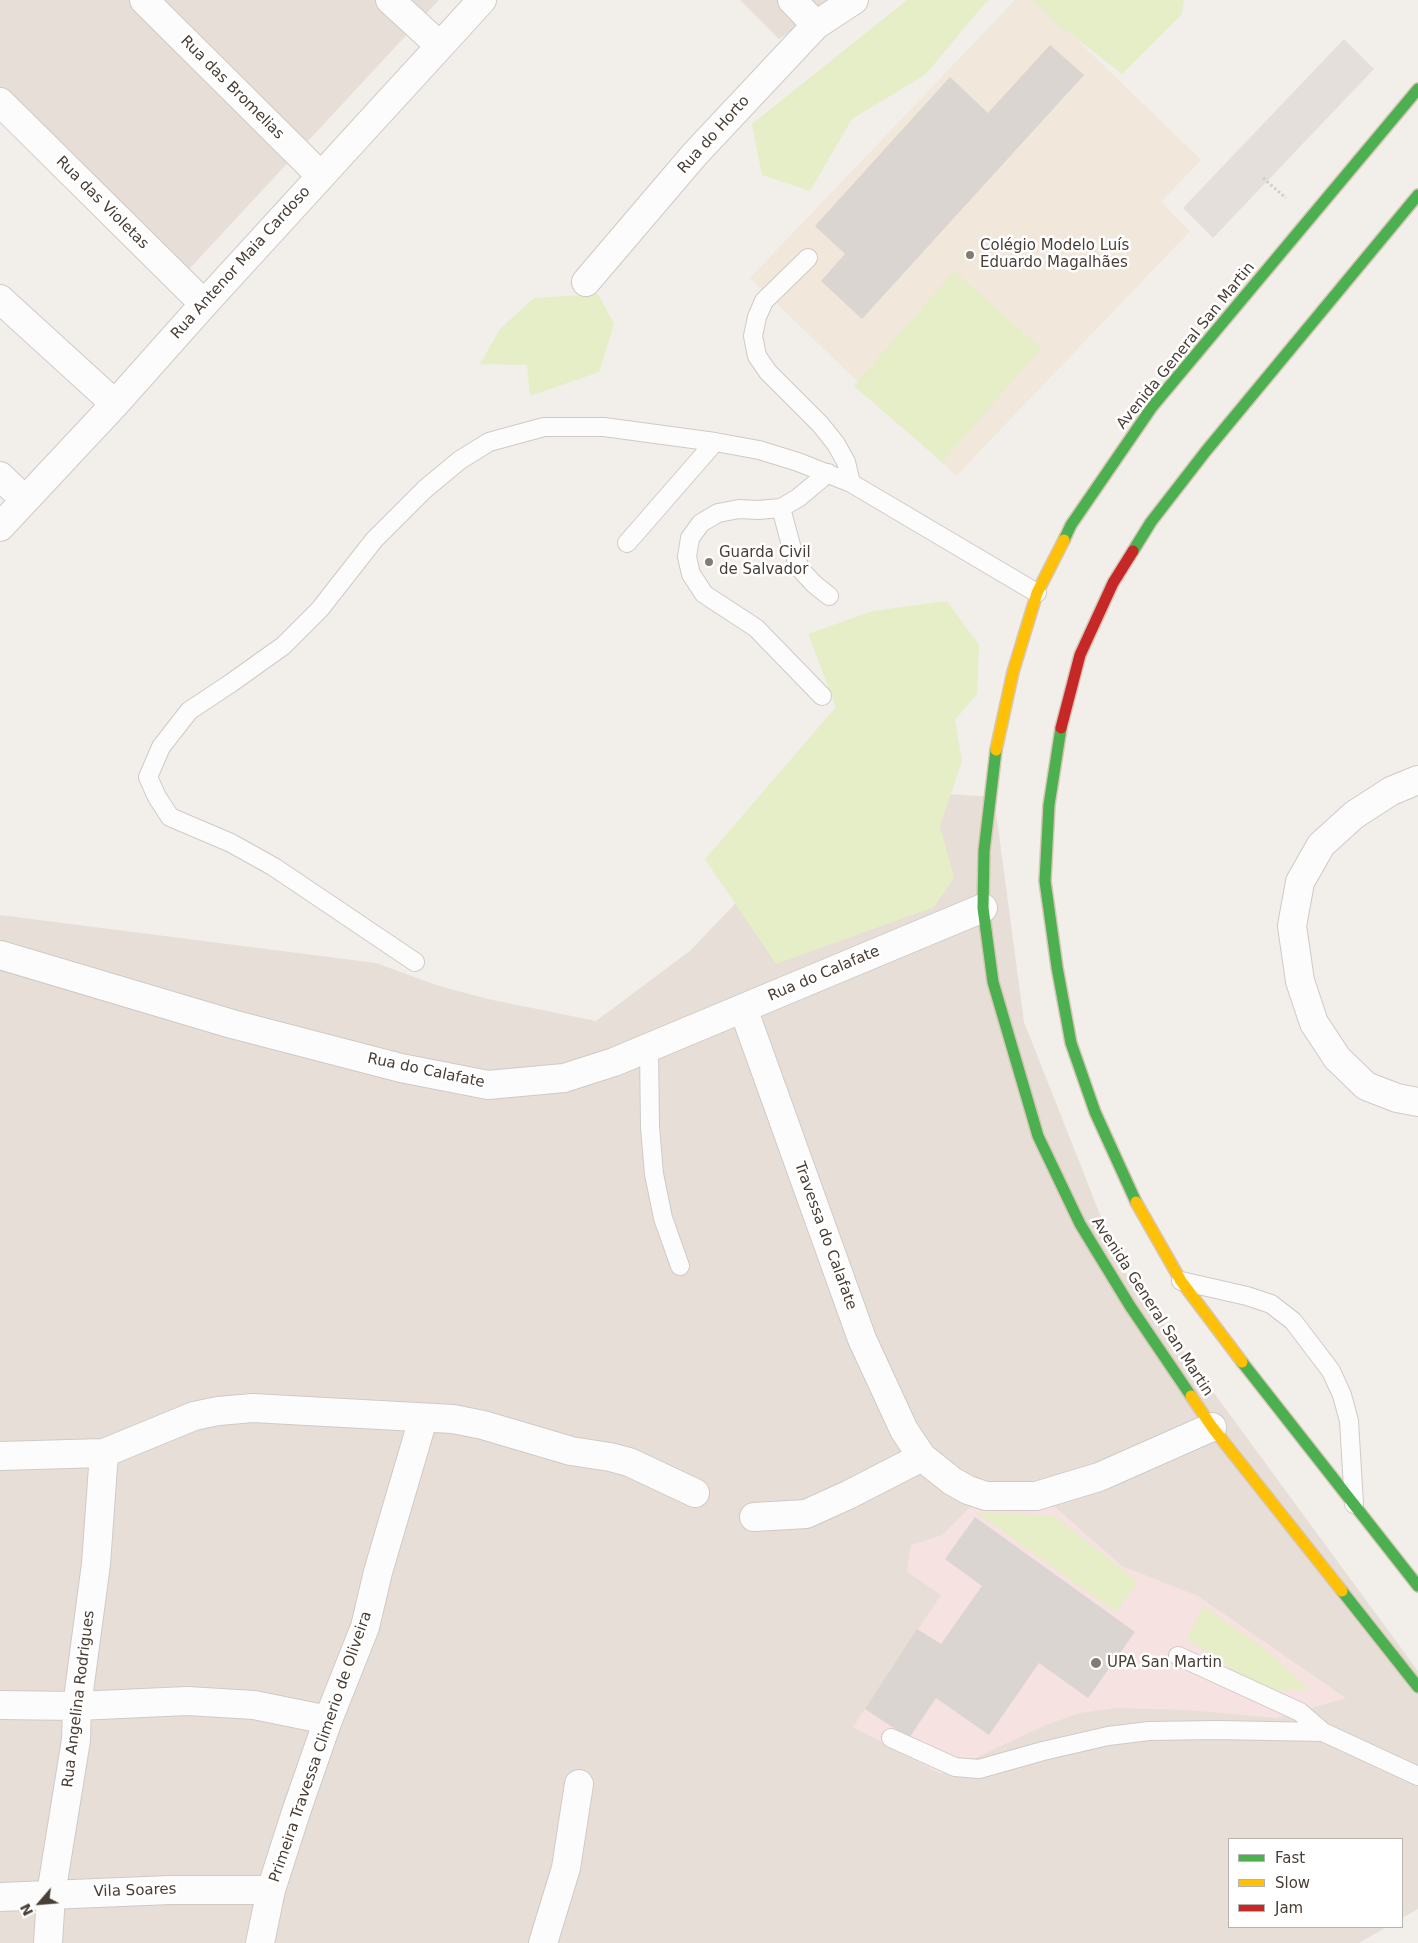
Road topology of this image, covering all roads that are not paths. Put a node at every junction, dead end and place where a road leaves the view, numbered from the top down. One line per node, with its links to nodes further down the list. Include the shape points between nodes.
1 (144, 0): 10 (street, Rua das Bromelias)
2 (390, 0): 7 (street)
3 (482, 0): 7 (street, Rua Antenor Maia Cardoso)
4 (792, 0): 6 (street)
5 (854, 0): 6 (street, Rua do Horto)
6 (816, 25): 13 (street, Rua do Horto, via 695,154)
7 (440, 46): 10 (street, Rua Antenor Maia Cardoso)
8 (1418, 89): 25 (main road, Avenida General San Martin, via 1152,408 1071,525)
9 (0, 102): 15 (street, Rua das Violetas)
10 (321, 176): 15 (street, Rua Antenor Maia Cardoso)
11 (1418, 195): 36 (main road, via 1151,522 1113,583 1080,655 1059,735 1049,805 1046,881 1071,1043 1095,1112 1130,1190)
12 (808, 258): 20 (lane, via 764,301 753,336 757,356 768,372 836,444 846,462)
13 (586, 282)
14 (0, 298): 16 (street)
15 (204, 304): 16 (street, Rua Antenor Maia Cardoso)
16 (115, 404): 21 (street, Rua Antenor Maia Cardoso)
17 (715, 442): 18 (lane, via 759,450); 24 (lane); 31 (lane, via 604,427 544,427 489,442 460,460 425,489 374,540 314,615 283,646 189,711 161,747 148,777 170,816 231,843 274,867)
18 (828, 473): 20 (lane); 22 (lane)
19 (0, 476): 21 (street)
20 (851, 482): 25 (lane)
21 (25, 500): 23 (street, Rua Antenor Maia Cardoso)
22 (781, 508): 26 (lane, via 792,549 802,570); 27 (lane, via 718,513 701,523 690,538 687,557 691,574 704,594 756,628)
23 (0, 526)
24 (627, 543)
25 (1037, 593): 29 (main road, Avenida General San Martin, via 1013,672 995,757 984,851)
26 (829, 596)
27 (822, 696)
28 (1418, 780): 34 (street, via 1392,791 1354,815 1321,845 1300,882 1292,926 1300,981 1314,1023 1337,1058 1366,1086)
29 (983, 908): 32 (street, Rua do Calafate); 38 (main road, Avenida General San Martin, via 993,982 1038,1136 1080,1224 1130,1306)
30 (0, 955): 33 (street, Rua do Calafate, via 232,1024 401,1068 488,1085 564,1078)
31 (415, 962)
32 (743, 1008): 33 (street, Rua do Calafate); 41 (street, Travessa do Calafate, via 862,1339 904,1430)
33 (649, 1048): 35 (lane, via 654,1174 663,1218)
34 (1418, 1102)
35 (680, 1266)
36 (1181, 1282): 43 (main road); 43 (lane, via 1271,1304 1293,1321 1331,1371 1342,1395 1349,1421)
37 (423, 1419): 39 (street, via 254,1408 218,1411 194,1416); 42 (street, via 483,1426 571,1452 629,1462); 50 (street, Primeira Travessa Climerio de Oliveira, via 365,1627)
38 (1212, 1427): 41 (street, Travessa do Calafate, via 1099,1478 1036,1496 986,1496 968,1490); 47 (main road, Avenida General San Martin)
39 (104, 1453): 40 (street); 49 (street, Rua Angelina Rodrigues, via 96,1564)
40 (0, 1456)
41 (922, 1457): 44 (street, via 806,1514)
42 (696, 1493)
43 (1354, 1505): 45 (main road)
44 (754, 1517)
45 (1418, 1586)
46 (1178, 1656): 51 (lane, via 1300,1712)
47 (1418, 1688)
48 (0, 1705): 49 (street)
49 (77, 1706): 50 (street, via 196,1701 254,1705); 56 (street, Rua Angelina Rodrigues, via 76,1740)
50 (328, 1720): 55 (street, Primeira Travessa Climerio de Oliveira)
51 (1323, 1732): 52 (lane, via 1149,1731 1108,1736 979,1769 955,1767); 53 (lane)
52 (890, 1738)
53 (1418, 1776)
54 (580, 1784): 60 (street, via 566,1868)
55 (271, 1890): 56 (street, Vila Soares); 59 (street, Primeira Travessa Climerio de Oliveira)
56 (51, 1894): 57 (street, Vila Soares); 58 (street, Rua Angelina Rodrigues)
57 (0, 1896)
58 (48, 1943)
59 (260, 1943)
60 (543, 1943)

